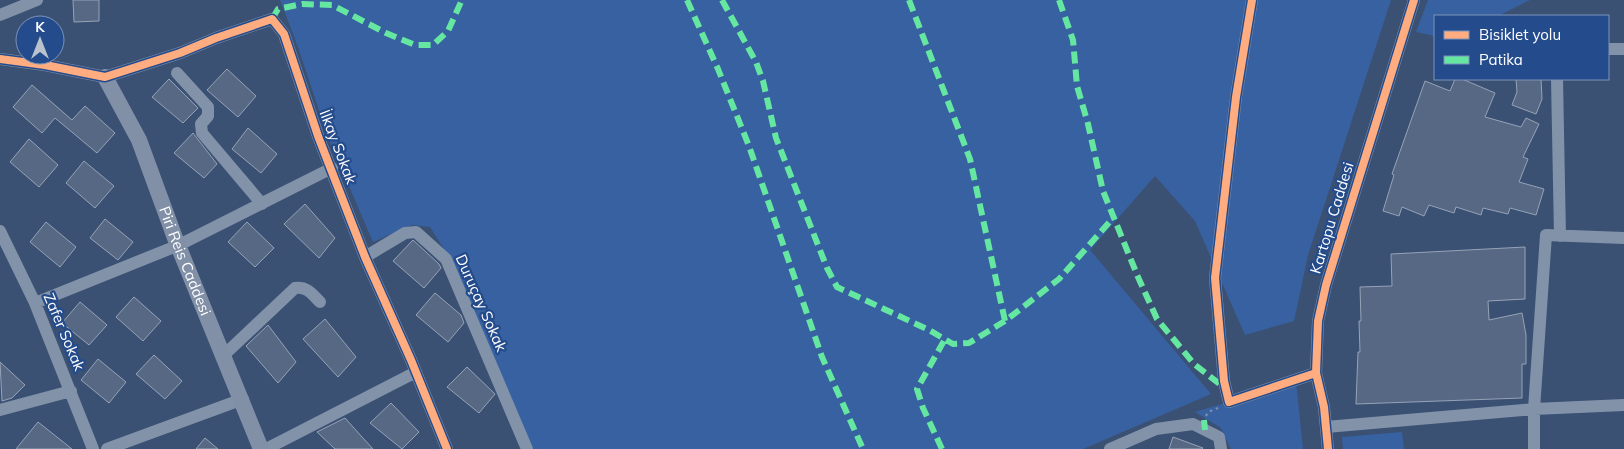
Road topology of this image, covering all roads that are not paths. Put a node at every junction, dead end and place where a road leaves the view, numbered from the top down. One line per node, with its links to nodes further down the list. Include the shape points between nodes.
1 (37, 0): 4 (street)
2 (1252, 0): 22 (street, via 1236,97 1215,278 1224,381 1229,402)
3 (1414, 0): 22 (street, Kartopu Caddesi, via 1326,285 1318,322)
4 (0, 15)
5 (1609, 49): 6 (street)
6 (1624, 49)
7 (0, 59): 9 (street)
8 (177, 73): 12 (street, via 208,107 208,116 201,124 202,132)
9 (105, 77): 11 (street, İlkay Sokak, via 272,19 284,34); 16 (main road, Piri Reis Caddesi, via 139,140)
10 (1557, 80): 14 (street)
11 (332, 168): 12 (street); 17 (street, İlkay Sokak)
12 (262, 204): 16 (street)
13 (0, 231): 19 (street, Zafer Sokak)
14 (1560, 236): 15 (street); 26 (street, via 1546,235)
15 (1624, 238)
16 (179, 245): 19 (street); 20 (main road, Piri Reis Caddesi)
17 (365, 258): 21 (street, İlkay Sokak); 34 (street, Duruçay Sokak, via 405,233 416,232 446,259)
18 (320, 302): 20 (street, via 308,290 295,288)
19 (35, 303): 23 (street, Zafer Sokak)
20 (224, 356): 24 (main road, Piri Reis Caddesi)
21 (416, 372): 32 (street); 33 (street, İlkay Sokak)
22 (1316, 373): 28 (street, Kartopu Caddesi)
23 (71, 391): 27 (street); 29 (street, Zafer Sokak)
24 (243, 399): 30 (street); 31 (main road, Piri Reis Caddesi)
25 (1624, 404): 26 (street)
26 (1534, 409): 28 (street); 38 (street)
27 (0, 410)
28 (1326, 426): 37 (street, Kartopu Caddesi)
29 (93, 449)
30 (107, 449)
31 (262, 449)
32 (266, 449)
33 (447, 449)
34 (527, 449)
35 (1110, 449): 36 (street, via 1156,429 1193,424 1219,437)
36 (1221, 449)
37 (1328, 449)
38 (1534, 449)

